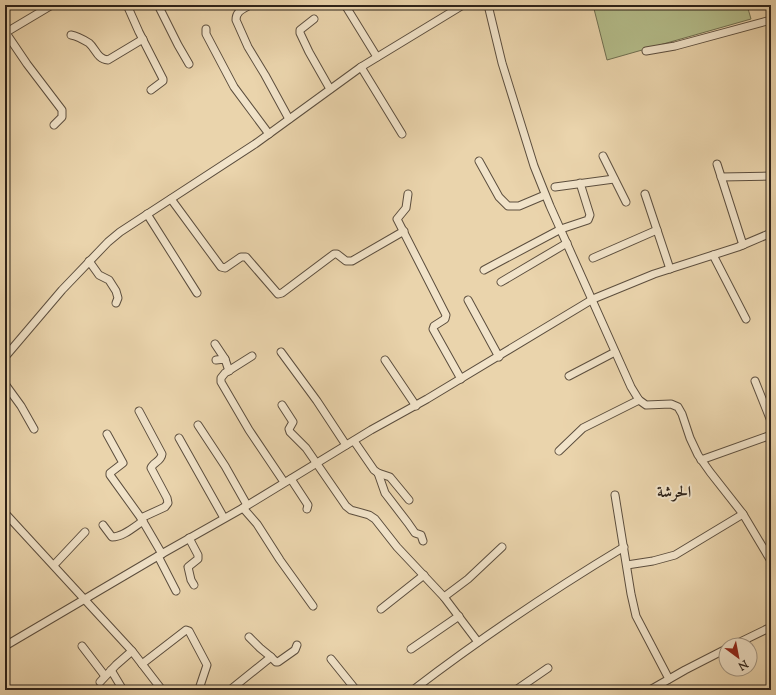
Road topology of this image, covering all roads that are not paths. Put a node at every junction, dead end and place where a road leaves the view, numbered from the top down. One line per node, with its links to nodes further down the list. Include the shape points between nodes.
1 (52, 5): 11 (street)
2 (127, 5): 13 (street)
3 (158, 5): 16 (street)
4 (250, 5): 20 (street, via 238,12 236,20 248,47)
5 (345, 5): 15 (street)
6 (463, 5): 15 (street)
7 (488, 5): 34 (street, via 519,121)
8 (314, 19): 18 (street, via 300,30 300,33)
9 (771, 20): 14 (street, via 675,46)
10 (206, 29): 22 (street, via 206,34 230,80)
11 (6, 33): 21 (street, via 62,110 62,117)
12 (71, 35): 13 (street, via 89,43 100,58 108,60)
13 (143, 39): 19 (street, via 163,79)
14 (646, 51)
15 (377, 57): 17 (street)
16 (189, 64)
17 (361, 67): 18 (street); 23 (street)
18 (330, 89): 20 (street)
19 (151, 90)
20 (289, 119): 22 (street)
21 (54, 125)
22 (269, 134): 35 (street)
23 (402, 134)
24 (603, 156): 29 (street)
25 (479, 161): 34 (street, via 508,206 518,206)
26 (717, 164): 28 (street)
27 (771, 176): 28 (street)
28 (721, 177): 43 (street)
29 (614, 179): 30 (street); 36 (street)
30 (580, 183): 31 (street); 38 (street, via 590,218)
31 (555, 186)
32 (408, 194): 40 (street, via 406,208 398,218)
33 (645, 194): 39 (street)
34 (545, 195): 38 (street)
35 (171, 199): 37 (street); 40 (street, via 221,267 225,268 240,257 246,257 278,294 334,254 352,261)
36 (626, 202)
37 (147, 214): 46 (street, via 108,242); 50 (street)
38 (561, 229): 42 (street); 48 (street)
39 (657, 230): 45 (street); 47 (street)
40 (404, 231): 66 (street, via 446,315 433,329)
41 (771, 233): 43 (street)
42 (567, 243): 49 (street); 51 (street)
43 (743, 245): 44 (street)
44 (713, 255): 47 (street); 54 (street)
45 (594, 258)
46 (89, 261): 53 (street, via 99,276 109,280 118,298); 59 (street)
47 (670, 269): 51 (street)
48 (484, 270)
49 (501, 282)
50 (197, 293)
51 (593, 299): 57 (street); 60 (street)
52 (468, 300): 60 (street)
53 (116, 303)
54 (746, 319)
55 (215, 344): 61 (street)
56 (281, 352): 80 (street)
57 (615, 352): 65 (street); 69 (street)
58 (252, 356): 64 (street)
59 (5, 357)
60 (498, 357): 66 (street)
61 (225, 359): 62 (street); 64 (street)
62 (216, 360)
63 (386, 360): 71 (street)
64 (229, 371): 85 (street, via 221,378 222,385 249,430)
65 (569, 376)
66 (461, 379): 71 (street)
67 (755, 381): 73 (street)
68 (5, 384): 75 (street)
69 (639, 400): 81 (street, via 583,428); 82 (street, via 646,405 671,404 678,407)
70 (282, 405): 83 (street, via 293,421 290,432)
71 (416, 406): 79 (street)
72 (139, 411): 93 (street, via 162,454 160,460 150,468 168,503)
73 (771, 422)
74 (198, 425): 88 (street, via 225,466)
75 (34, 429)
76 (107, 434): 93 (street, via 123,463 110,475)
77 (771, 435): 82 (street)
78 (179, 438): 92 (street)
79 (354, 441): 80 (street); 84 (street)
80 (346, 445): 83 (street)
81 (559, 451)
82 (701, 460): 91 (street)
83 (317, 463): 85 (street); 104 (street, via 348,507 372,517)
84 (378, 473): 87 (street, via 390,477); 97 (street, via 384,493 415,533 421,535)
85 (288, 480): 88 (street); 89 (street, via 308,505)
86 (615, 495): 99 (street)
87 (409, 500)
88 (245, 506): 92 (street); 109 (street)
89 (307, 509)
90 (5, 513): 102 (street)
91 (743, 514): 101 (street); 103 (street, via 675,554)
92 (224, 518): 96 (street)
93 (142, 520): 94 (street, via 115,537 112,537); 100 (street)
94 (103, 525)
95 (85, 532): 102 (street)
96 (189, 538): 100 (street); 105 (street, via 198,555 198,559 188,567)
97 (423, 541)
98 (502, 547): 107 (street, via 468,579)
99 (624, 547): 103 (street); 115 (street, via 572,578)
100 (160, 555): 106 (street); 108 (street)
101 (771, 560)
102 (54, 565): 108 (street)
103 (627, 565): 128 (street, via 636,616)
104 (424, 575): 107 (street); 110 (street)
105 (194, 585)
106 (176, 590)
107 (444, 597): 111 (street)
108 (85, 599): 117 (street); 120 (street)
109 (313, 606)
110 (381, 609)
111 (459, 616): 115 (street); 119 (street)
112 (771, 627): 114 (street)
113 (249, 637): 122 (street)
114 (750, 637)
115 (478, 642): 135 (street)
116 (297, 645): 122 (street, via 295,650 278,662)
117 (5, 646)
118 (82, 646): 127 (street)
119 (411, 650)
120 (132, 651): 124 (street); 126 (street)
121 (718, 653): 128 (street)
122 (271, 656): 133 (street)
123 (331, 659): 134 (street)
124 (142, 664): 131 (street); 132 (street, via 186,630 207,665)
125 (548, 668): 136 (street)
126 (111, 670): 127 (street); 130 (street)
127 (105, 676): 129 (street)
128 (669, 679): 137 (street)
129 (100, 682)
130 (123, 690)
131 (162, 690)
132 (201, 690)
133 (230, 690)
134 (356, 690)
135 (413, 690)
136 (516, 690)
137 (650, 690)

